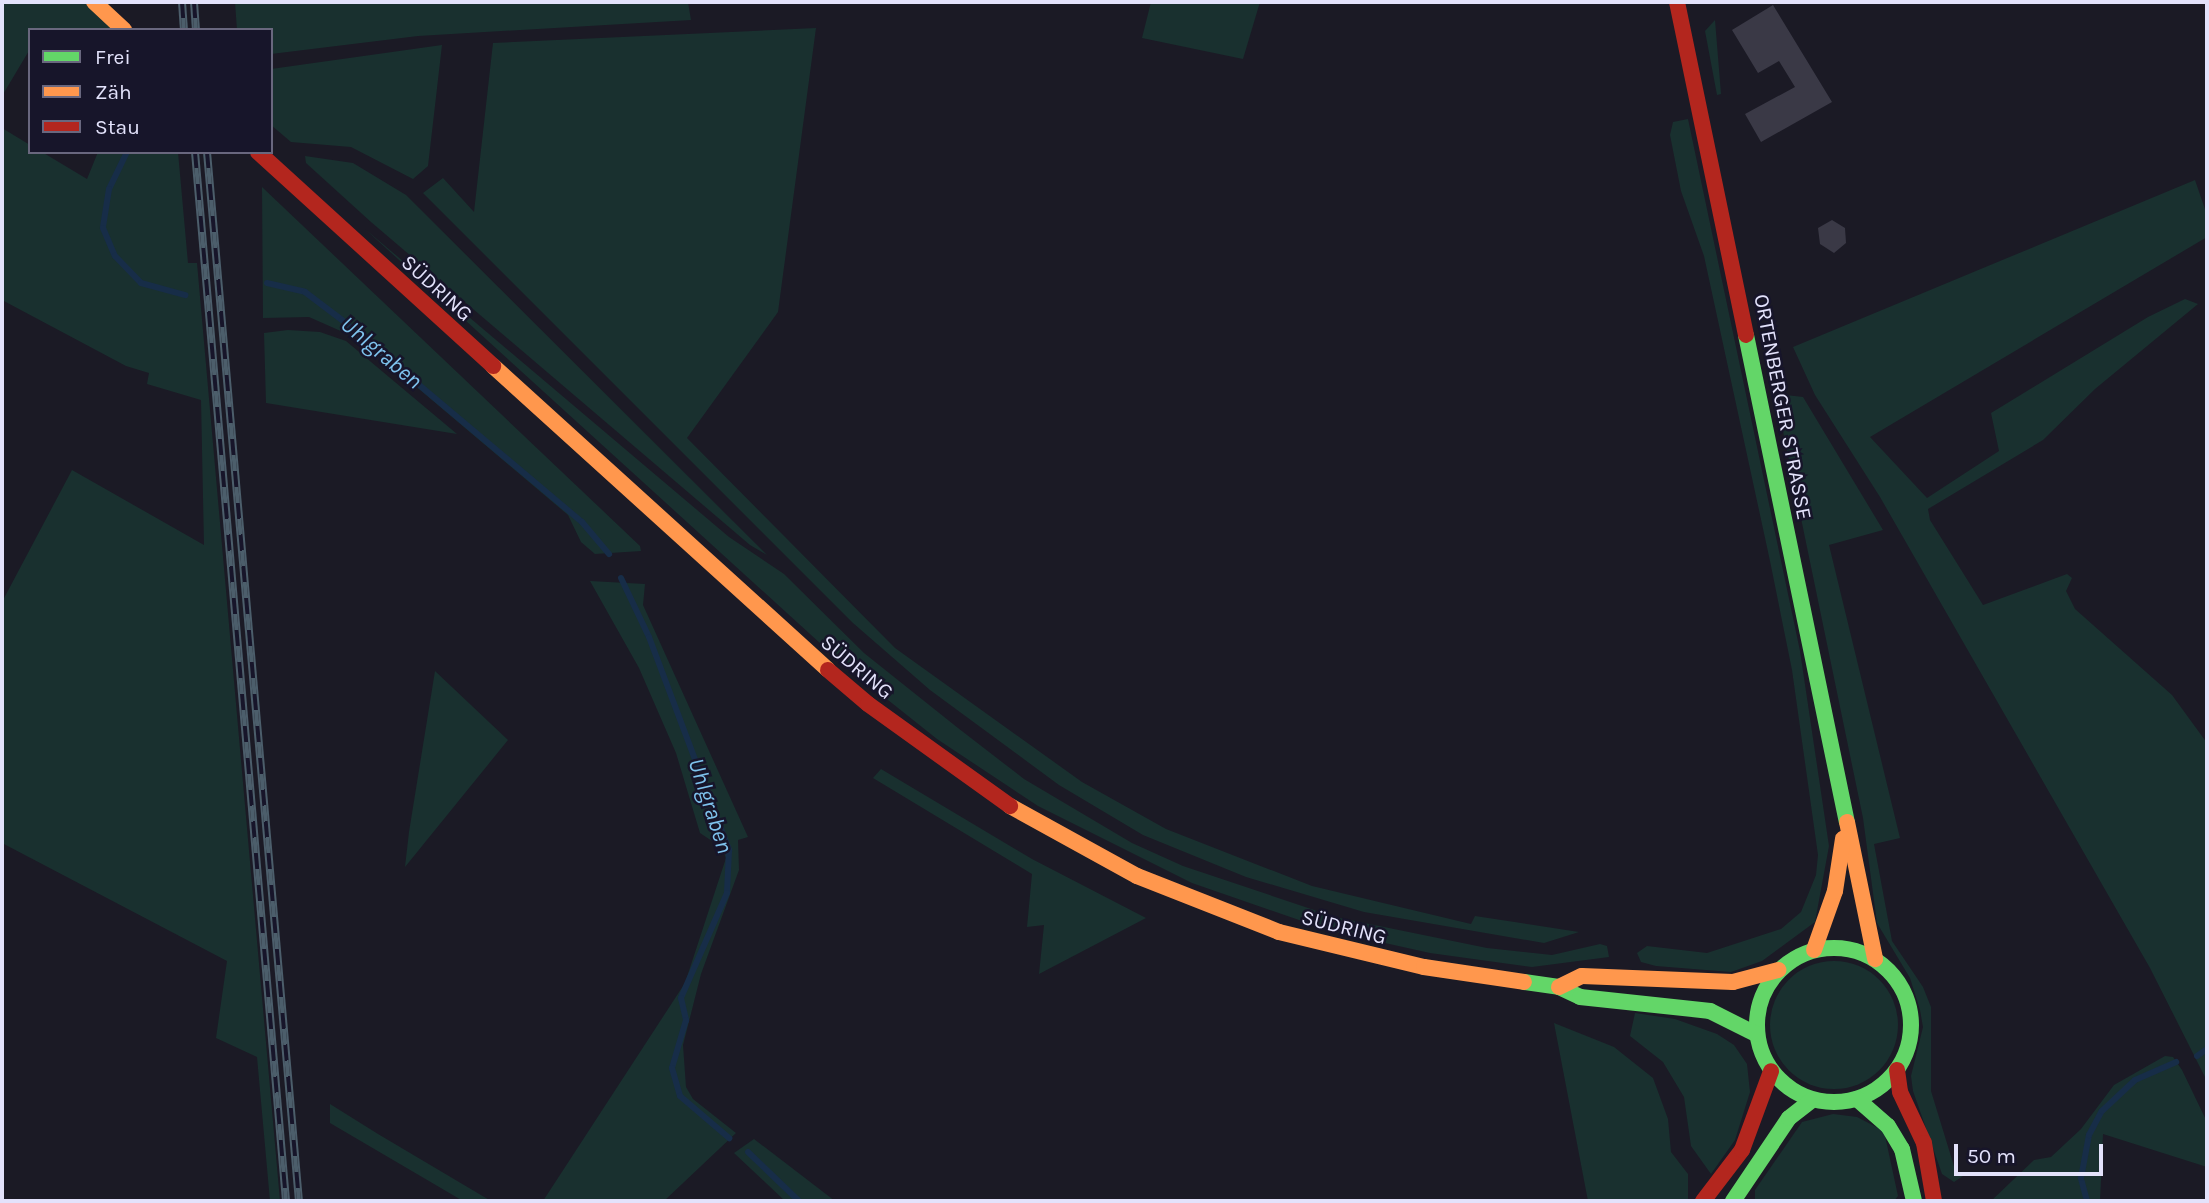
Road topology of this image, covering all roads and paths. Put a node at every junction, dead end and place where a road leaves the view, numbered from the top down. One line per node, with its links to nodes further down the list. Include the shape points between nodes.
1 (94, 2): 3 (street)
2 (1677, 2): 5 (street, ORTENBERGER STRASSE)
3 (122, 28)
4 (260, 154): 9 (street, SÜDRING, via 868,705 1007,804 1138,876 1279,932 1424,967)
5 (1845, 822): 6 (street, ORTENBERGER STRASSE, via 1835,891); 7 (street, ORTENBERGER STRASSE)
6 (1814, 950): 7 (street, via 1847,948); 8 (street)
7 (1875, 959): 11 (street, via 1899,983 1911,1016 1908,1048)
8 (1778, 970): 9 (street, SÜDRING, via 1733,982 1582,976); 10 (street, via 1760,999)
9 (1559, 987): 10 (street, SÜDRING, via 1580,997 1710,1011)
10 (1756, 1034): 12 (street)
11 (1897, 1070): 13 (street, via 1879,1088); 18 (street, via 1900,1092 1924,1143)
12 (1771, 1071): 14 (street, via 1785,1086); 15 (street, via 1742,1150)
13 (1857, 1099): 14 (street); 17 (street, via 1888,1126 1902,1149)
14 (1812, 1100): 16 (street, via 1789,1118)
15 (1703, 1201)
16 (1733, 1201)
17 (1914, 1201)
18 (1934, 1201)

